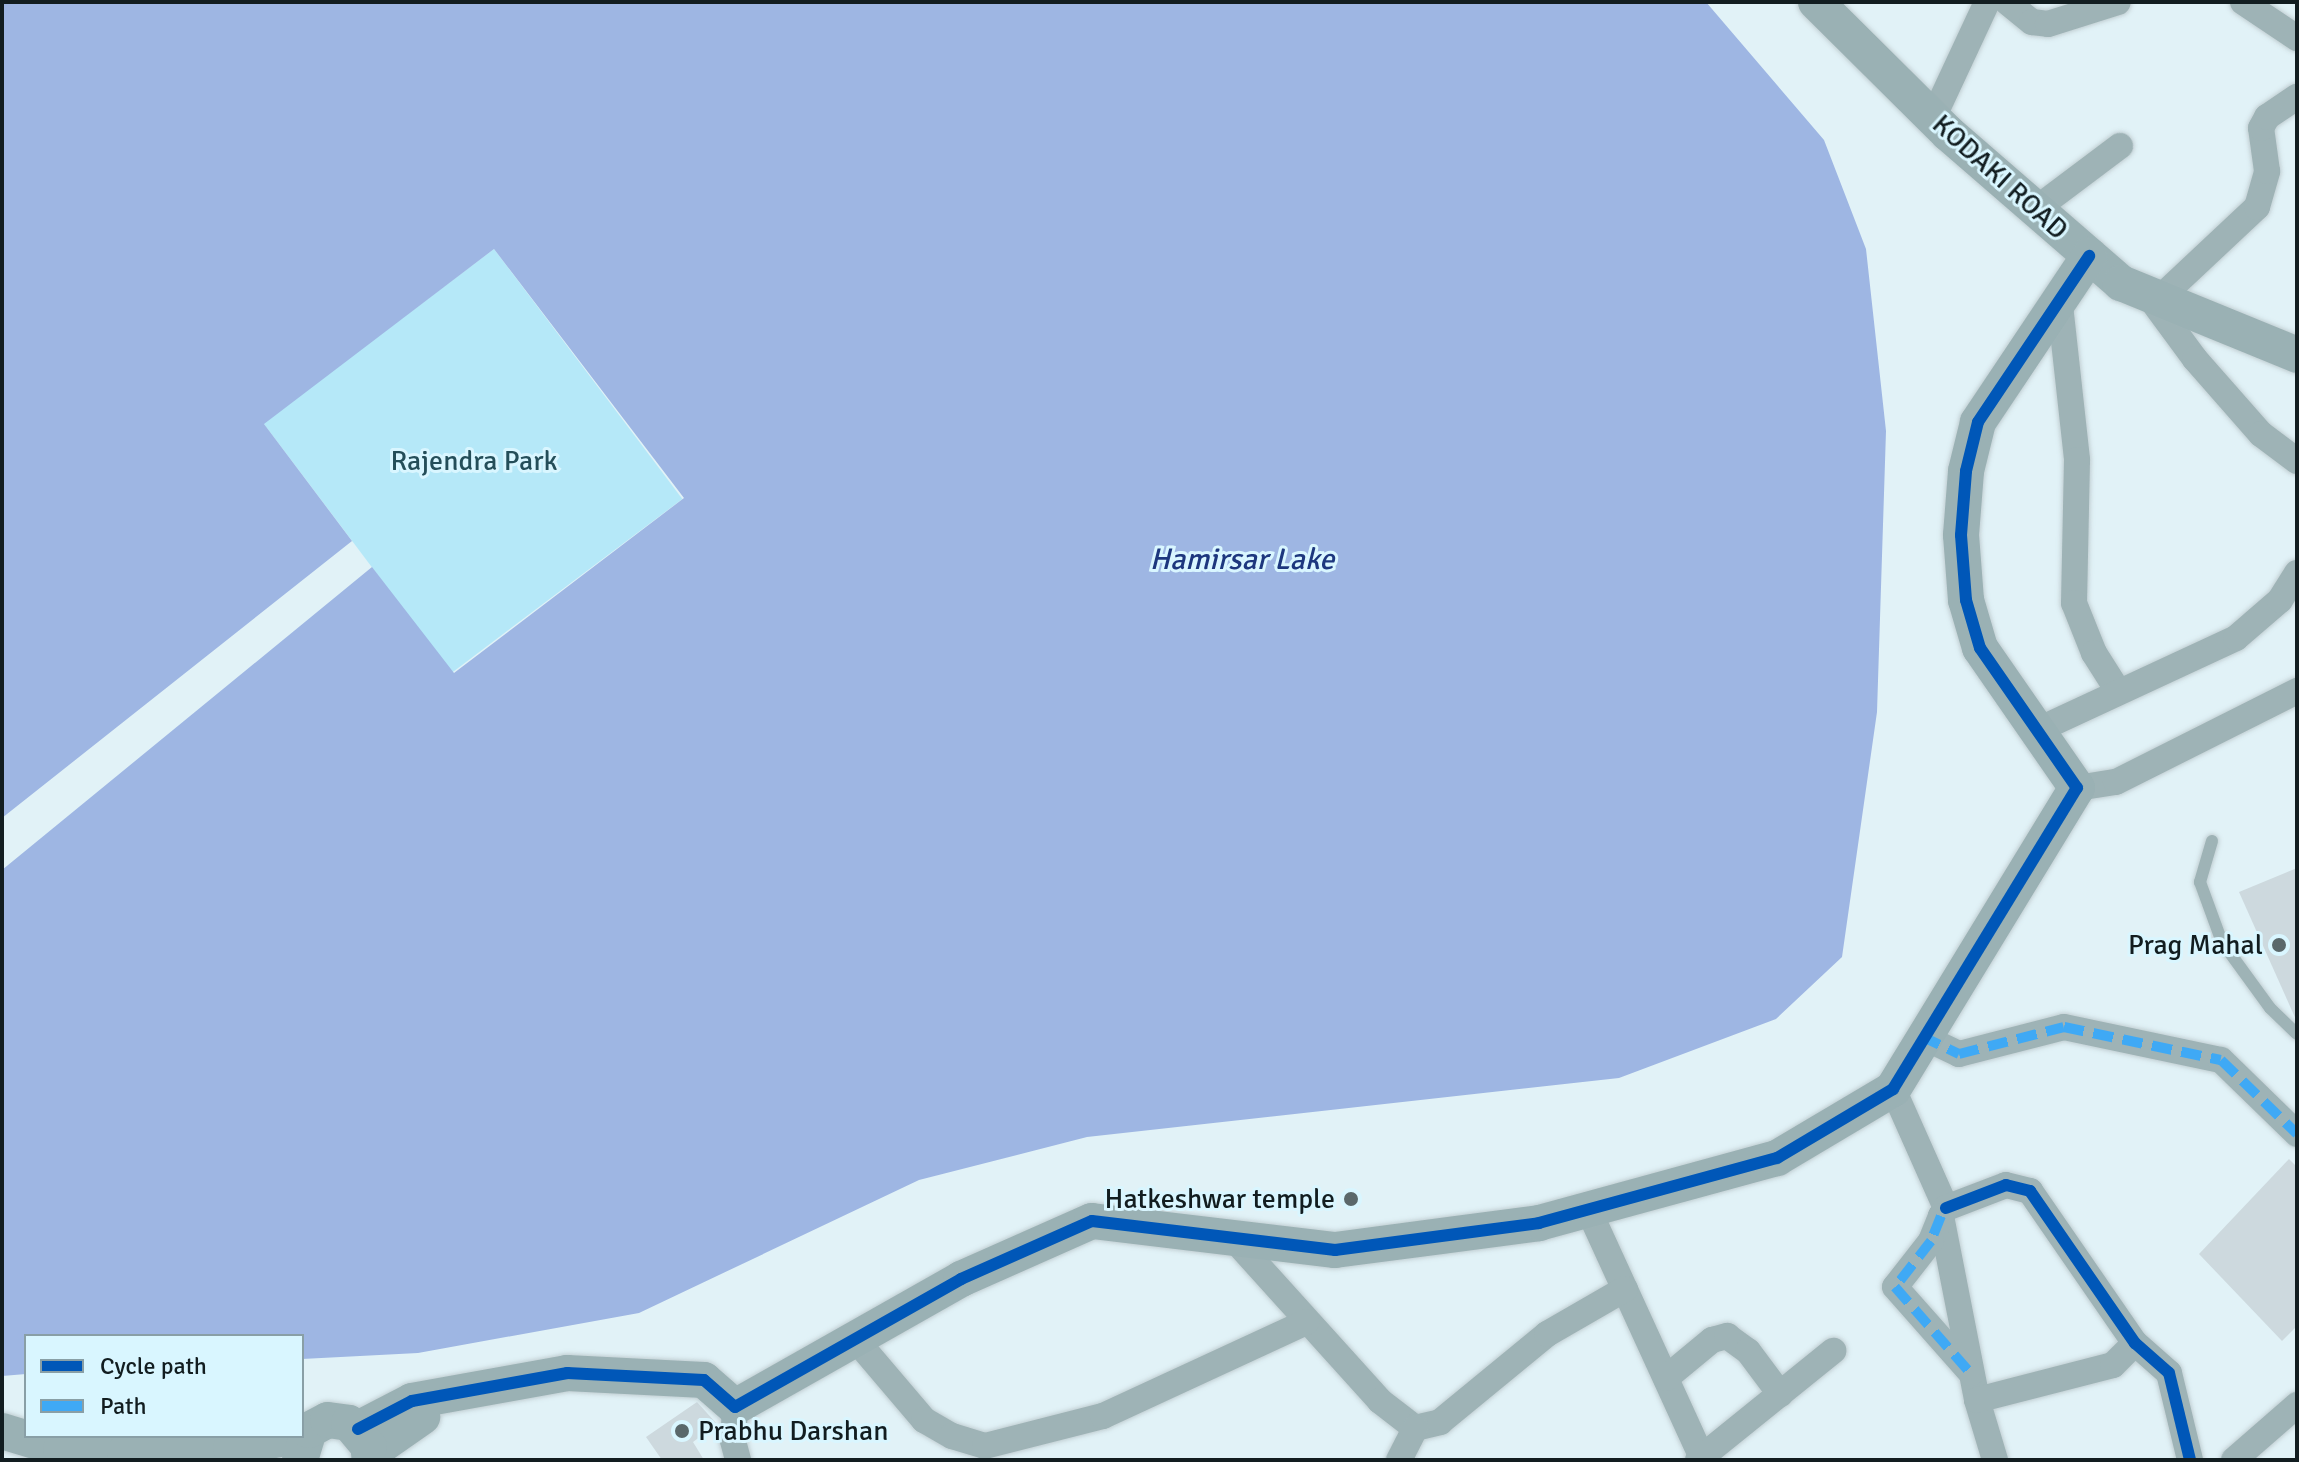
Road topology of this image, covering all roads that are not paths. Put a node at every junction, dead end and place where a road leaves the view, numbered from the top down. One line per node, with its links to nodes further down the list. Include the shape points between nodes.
1 (1816, 2): 8 (street, KODAKI ROAD)
2 (1987, 2): 8 (street)
3 (2007, 2): 4 (street, via 2040,24)
4 (2118, 2)
5 (2243, 2): 6 (street)
6 (2297, 38)
7 (2297, 97): 12 (street, via 2267,117 2261,128 2267,171 2257,207)
8 (1933, 118): 10 (street, KODAKI ROAD)
9 (2120, 146): 10 (street)
10 (2036, 209): 11 (street, KODAKI ROAD)
11 (2089, 256): 12 (street, KODAKI ROAD, via 2121,283); 13 (street)
12 (2154, 296): 14 (street, KODAKI ROAD); 15 (street, via 2195,359 2261,434)
13 (2060, 305): 17 (street, via 2077,460 2074,603 2094,653); 19 (street, via 1999,383 1978,422 1966,471 1961,535 1966,600 1980,648)
14 (2293, 346)
15 (2297, 461)
16 (2297, 573): 17 (street, via 2280,600 2236,638)
17 (2118, 691): 19 (street)
18 (2297, 691): 20 (street, via 2116,782)
19 (2038, 730): 20 (street)
20 (2077, 788): 23 (street)
21 (2212, 841): 22 (lane, via 2200,882 2222,942 2270,1008)
22 (2296, 1032)
23 (1921, 1036): 24 (street); 25 (street, via 1959,1054 2064,1027 2221,1060)
24 (1893, 1089): 26 (street); 27 (street, via 1777,1158)
25 (2297, 1134)
26 (1944, 1212): 32 (street, via 2006,1185 2030,1191); 36 (street); 36 (street, via 1931,1241 1895,1287)
27 (1590, 1213): 28 (street, via 1335,1250); 29 (street)
28 (1232, 1237): 30 (street); 31 (street, via 1092,1221 961,1279)
29 (1625, 1289): 35 (street); 40 (street, via 1547,1334 1440,1422)
30 (1306, 1322): 40 (street, via 1380,1401); 45 (street)
31 (856, 1340): 39 (street); 45 (street, via 901,1398 952,1436)
32 (2135, 1343): 36 (street, via 2113,1365); 52 (street, via 2169,1373)
33 (1833, 1351): 37 (street)
34 (616, 1378): 39 (street, via 704,1380); 46 (street, via 420,1418); 46 (street, via 567,1373 412,1401)
35 (1666, 1378): 37 (street, via 1712,1340 1727,1336 1748,1351); 47 (street)
36 (1975, 1388): 51 (street)
37 (1780, 1394): 47 (street)
38 (2297, 1405): 48 (street)
39 (735, 1407): 49 (street)
40 (1415, 1428): 50 (street)
41 (2, 1431): 42 (street)
42 (24, 1438)
43 (25, 1438): 44 (street, via 61,1449 125,1452)
44 (302, 1440): 46 (street, via 328,1420)
45 (1024, 1450)
46 (374, 1451)
47 (1701, 1459)
48 (2240, 1459)
49 (738, 1460)
50 (1399, 1460)
51 (1995, 1460)
52 (2190, 1460)

